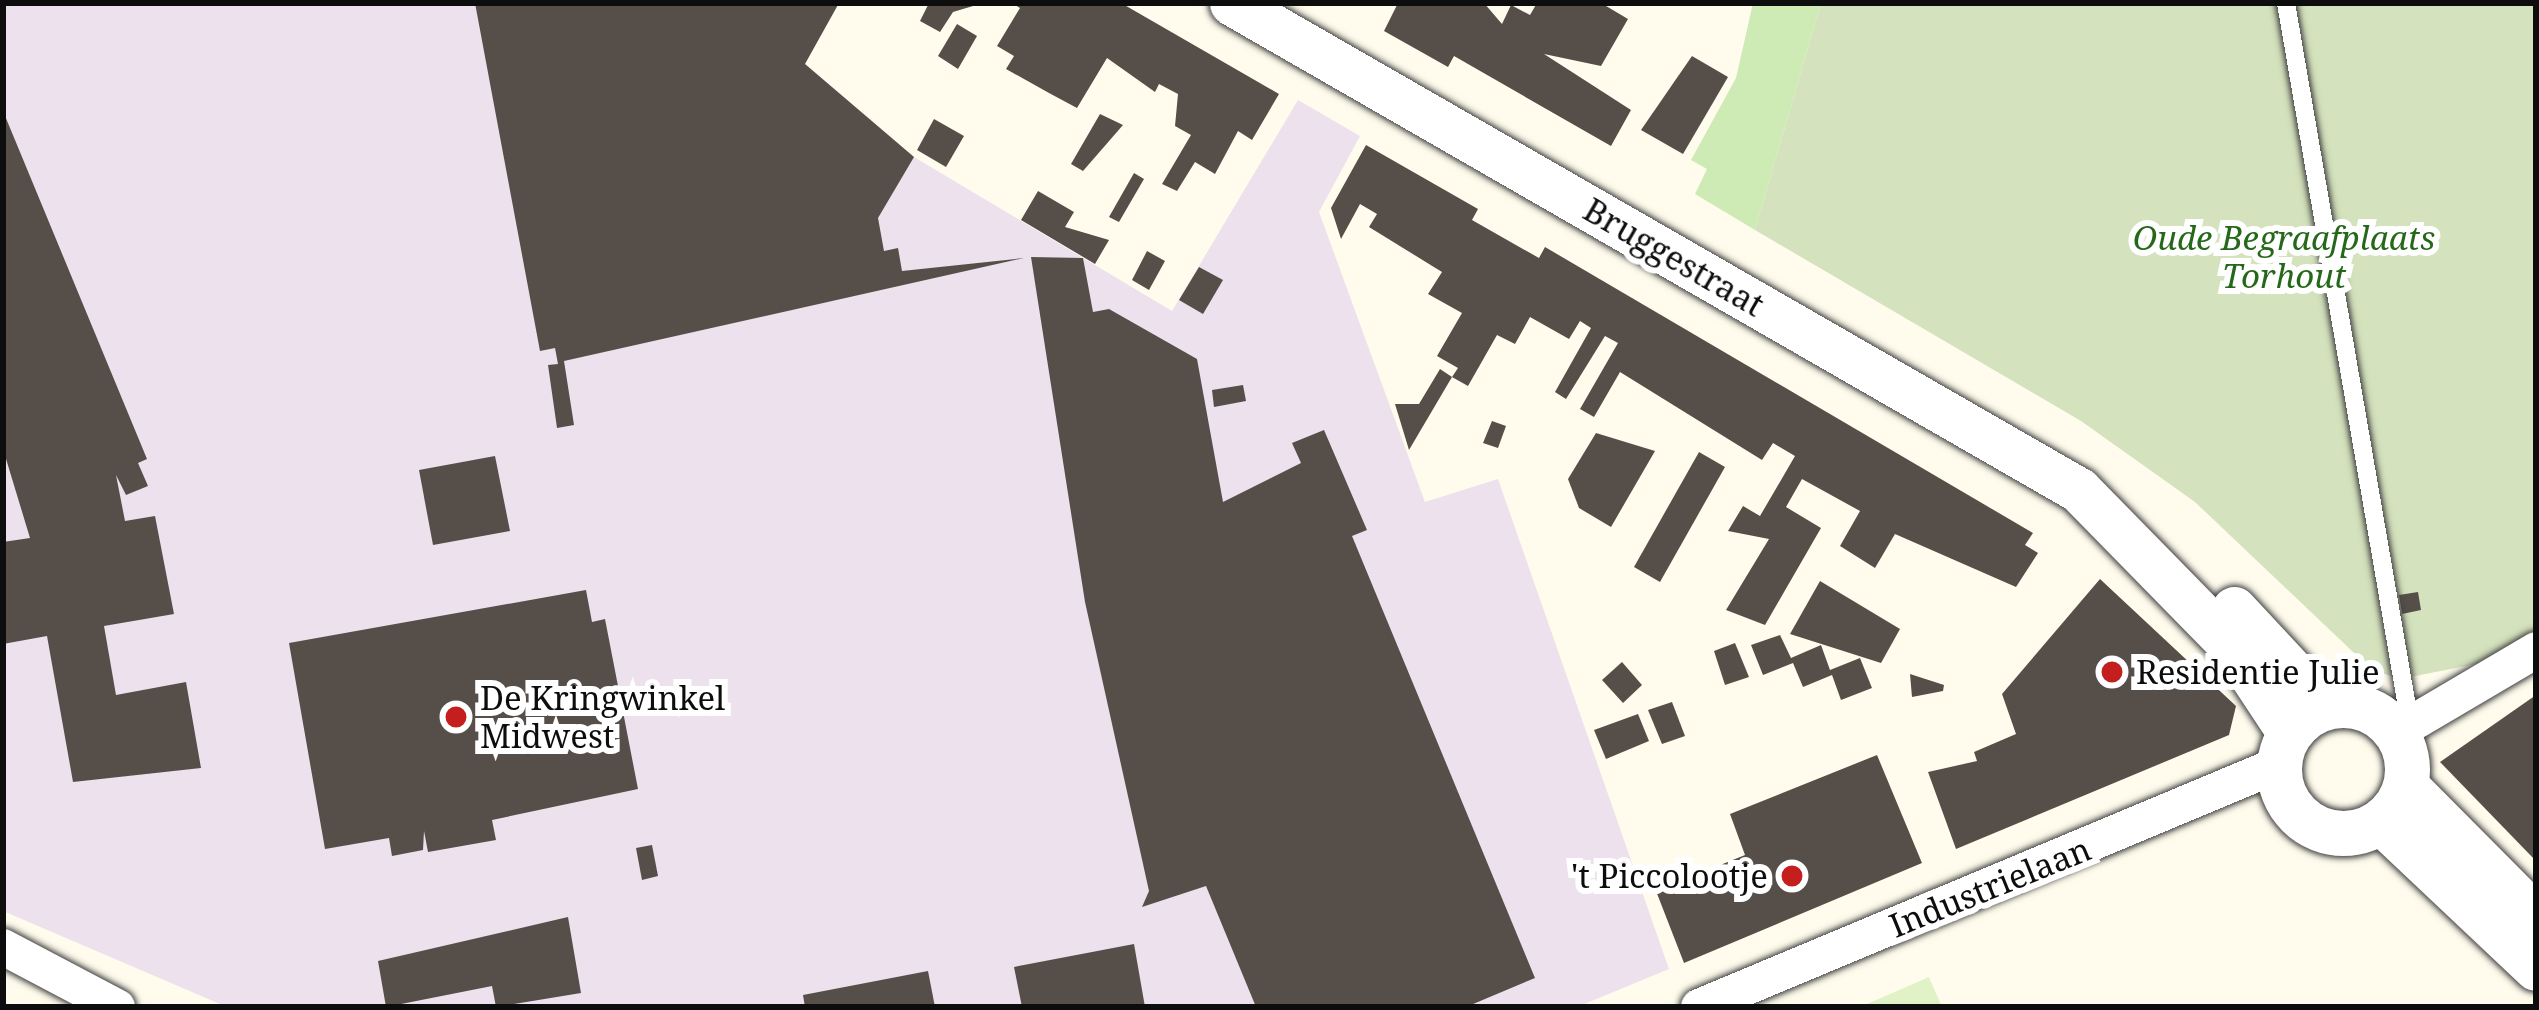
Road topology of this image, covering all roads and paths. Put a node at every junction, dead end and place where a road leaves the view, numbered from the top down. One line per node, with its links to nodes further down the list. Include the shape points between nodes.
1 (1232, 3): 5 (street, Bruggestraat, via 2112,518 2233,647)
2 (2285, 3): 4 (lane)
3 (2536, 650): 4 (street)
4 (2404, 728): 5 (street, via 2369,710); 6 (street)
5 (2298, 734): 6 (street, via 2285,798 2316,829); 11 (street, Industrielaan)
6 (2393, 804): 7 (street); 9 (street)
7 (2536, 917)
8 (3, 947): 10 (street)
9 (2536, 968)
10 (117, 1007)
11 (1699, 1007)

